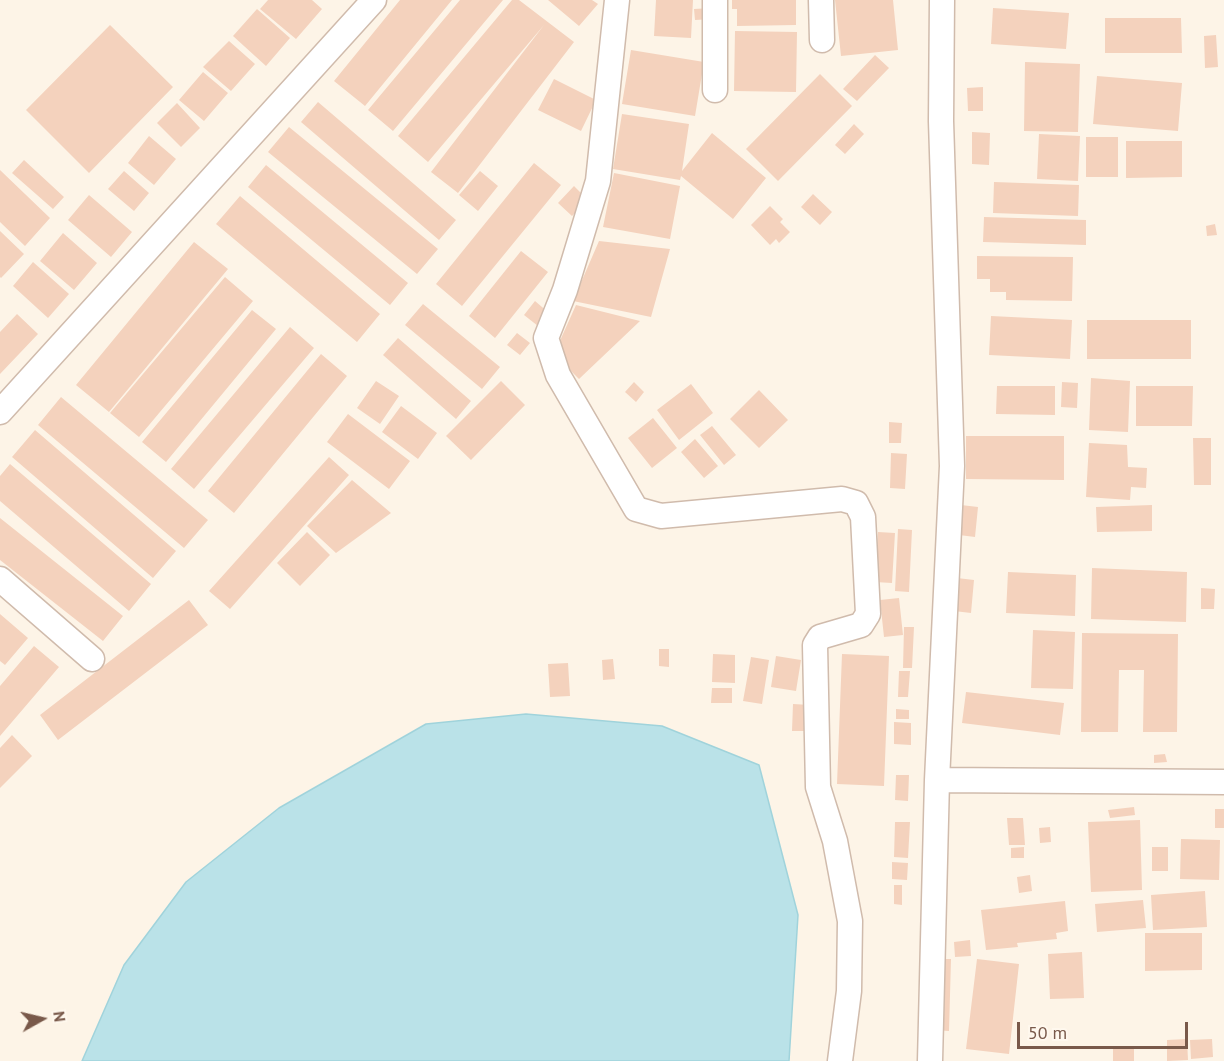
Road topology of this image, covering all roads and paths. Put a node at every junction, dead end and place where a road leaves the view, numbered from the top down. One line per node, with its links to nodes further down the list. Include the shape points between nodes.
1 (374, 0): 8 (street)
2 (617, 0): 13 (street, via 598,181 546,338 558,375 636,509 661,516 842,499 856,503 862,517 868,614 861,626 820,637 815,645 818,787 835,841 850,921 849,991)
3 (715, 0): 7 (street)
4 (821, 0): 6 (street)
5 (942, 0): 11 (street, via 941,121 952,466)
6 (822, 39)
7 (715, 90)
8 (0, 412)
9 (0, 579): 10 (street)
10 (93, 659)
11 (937, 780): 12 (street); 14 (street)
12 (1224, 782)
13 (840, 1061)
14 (930, 1061)

